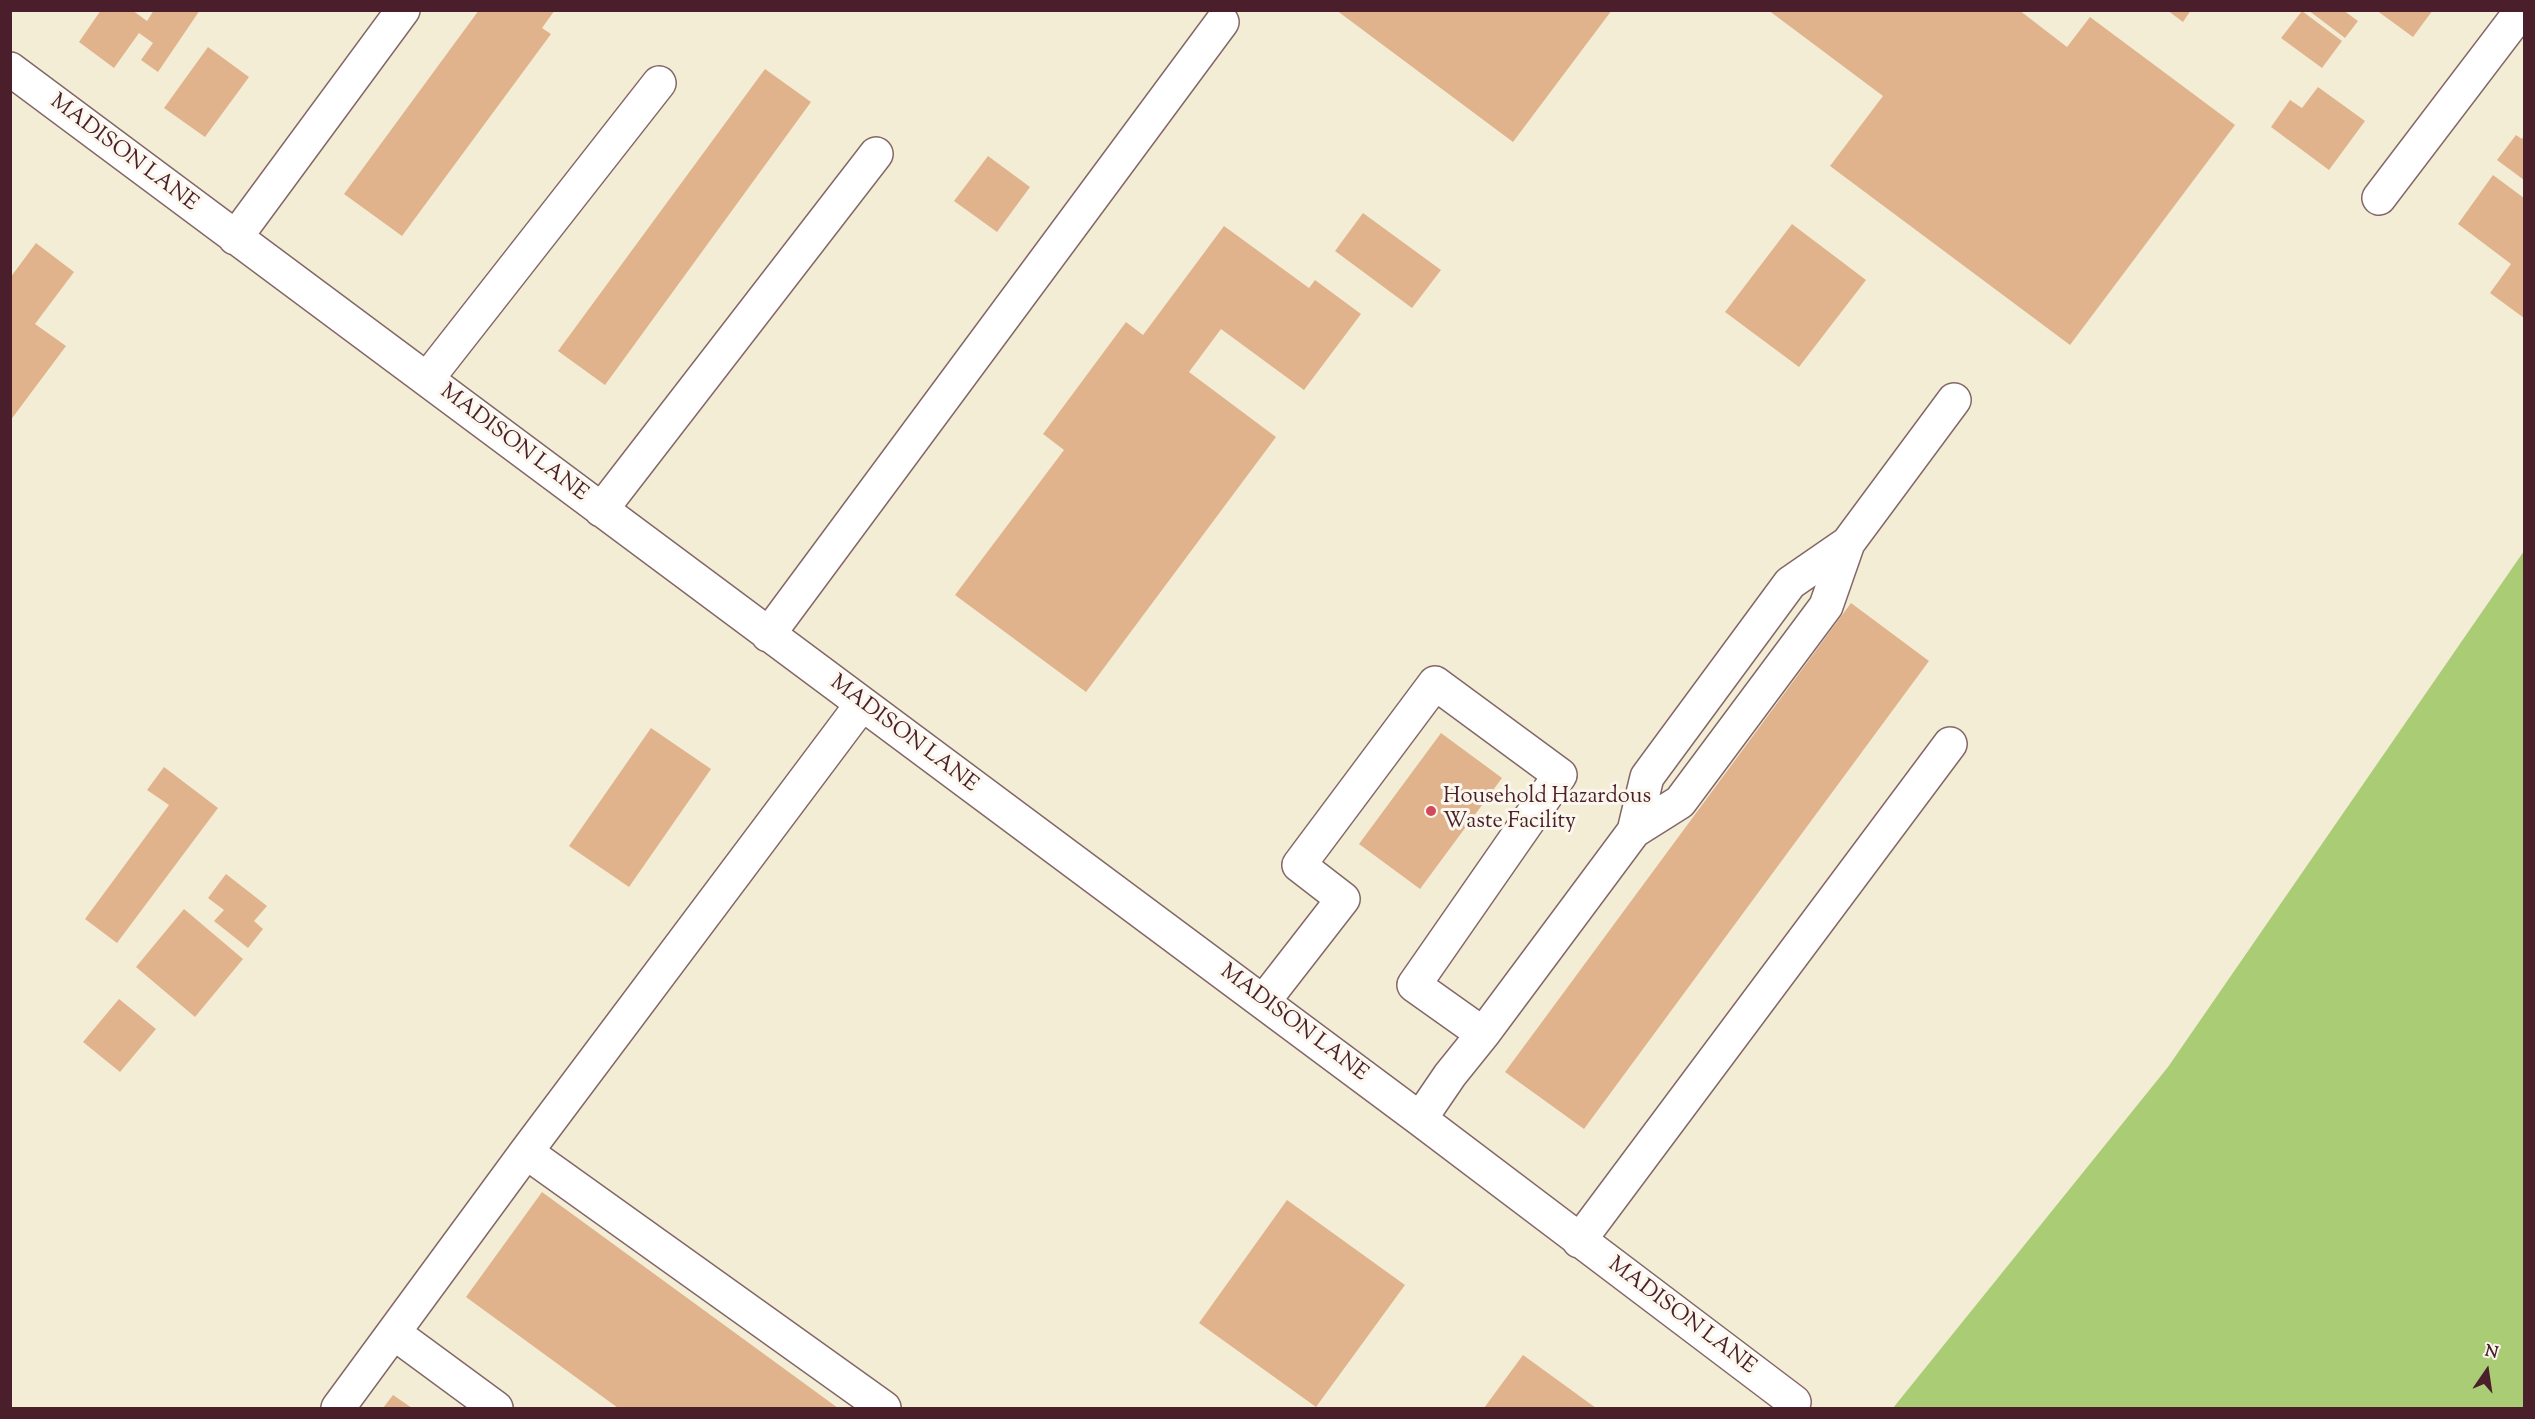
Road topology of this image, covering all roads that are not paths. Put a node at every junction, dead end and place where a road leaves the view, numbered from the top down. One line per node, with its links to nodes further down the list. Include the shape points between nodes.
1 (403, 10): 8 (street)
2 (2522, 10): 7 (street)
3 (1222, 22): 12 (street)
4 (10, 69): 8 (street, MADISON LANE)
5 (659, 83): 9 (street)
6 (876, 154): 11 (street)
7 (2379, 198)
8 (235, 238): 9 (street, MADISON LANE)
9 (427, 379): 11 (street, MADISON LANE)
10 (1954, 400): 16 (street, via 1848,543 1783,592 1647,777 1634,831)
11 (601, 510): 12 (street, MADISON LANE)
12 (768, 635): 13 (street, MADISON LANE)
13 (862, 704): 15 (street, MADISON LANE); 18 (street)
14 (1950, 744): 19 (street)
15 (1263, 1002): 16 (street, via 1343,899 1299,865 1435,683 1560,776 1414,985); 17 (street, MADISON LANE)
16 (1483, 1034): 17 (street)
17 (1420, 1119): 19 (street, MADISON LANE)
18 (526, 1152): 20 (street); 24 (street)
19 (1580, 1241): 21 (street, MADISON LANE)
20 (394, 1334): 22 (street); 23 (street)
21 (1794, 1402)
22 (338, 1408)
23 (496, 1408)
24 (884, 1408)

